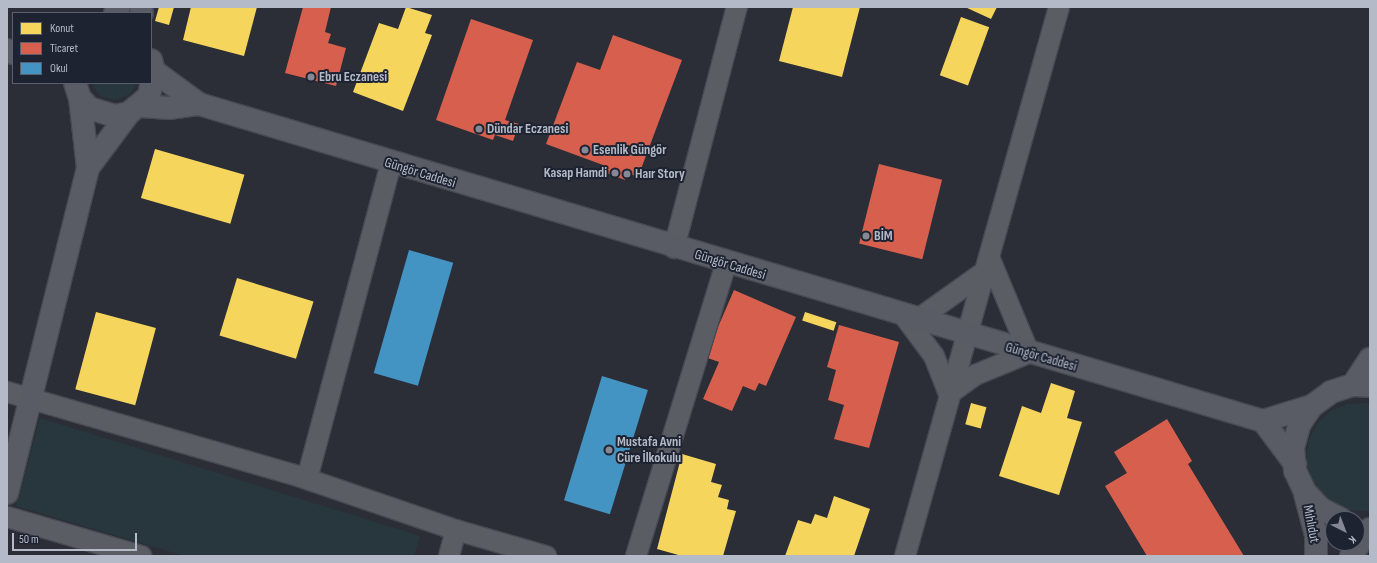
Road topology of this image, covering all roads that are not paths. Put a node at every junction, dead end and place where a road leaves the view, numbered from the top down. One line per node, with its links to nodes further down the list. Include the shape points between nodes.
1 (737, 7): 9 (street)
2 (1055, 8): 11 (street)
3 (153, 66): 5 (main road); 6 (main road, via 154,84)
4 (75, 87): 6 (main road, via 102,114); 8 (main road)
5 (199, 104): 6 (main road); 7 (main road, Güngör Caddesi)
6 (135, 109): 8 (main road)
7 (391, 164): 9 (main road, Güngör Caddesi); 23 (street)
8 (88, 168): 19 (main road)
9 (674, 248): 10 (main road, Güngör Caddesi)
10 (726, 264): 12 (main road, Güngör Caddesi); 33 (street)
11 (986, 264): 12 (street); 13 (street); 14 (street)
12 (911, 318): 13 (main road, Güngör Caddesi); 18 (street, via 934,356)
13 (967, 335): 14 (main road, Güngör Caddesi); 18 (street)
14 (1029, 353): 18 (street, via 975,376); 21 (main road, Güngör Caddesi)
15 (1370, 359): 16 (main road)
16 (1362, 386): 20 (main road, via 1331,392)
17 (7, 392): 19 (street)
18 (949, 394): 34 (street)
19 (30, 399): 23 (street); 25 (main road)
20 (1312, 406): 21 (main road); 22 (main road, via 1299,425 1293,448)
21 (1263, 421): 22 (main road)
22 (1295, 464): 24 (main road)
23 (307, 478): 29 (street)
24 (1305, 492): 26 (main road); 35 (main road, Mıhlıdut)
25 (7, 493)
26 (1325, 511)
27 (7, 517): 30 (street)
28 (1370, 529): 36 (main road)
29 (456, 530): 31 (street); 32 (street)
30 (141, 556)
31 (449, 556)
32 (546, 556)
33 (636, 556)
34 (905, 556)
35 (1316, 556)
36 (1351, 556)

